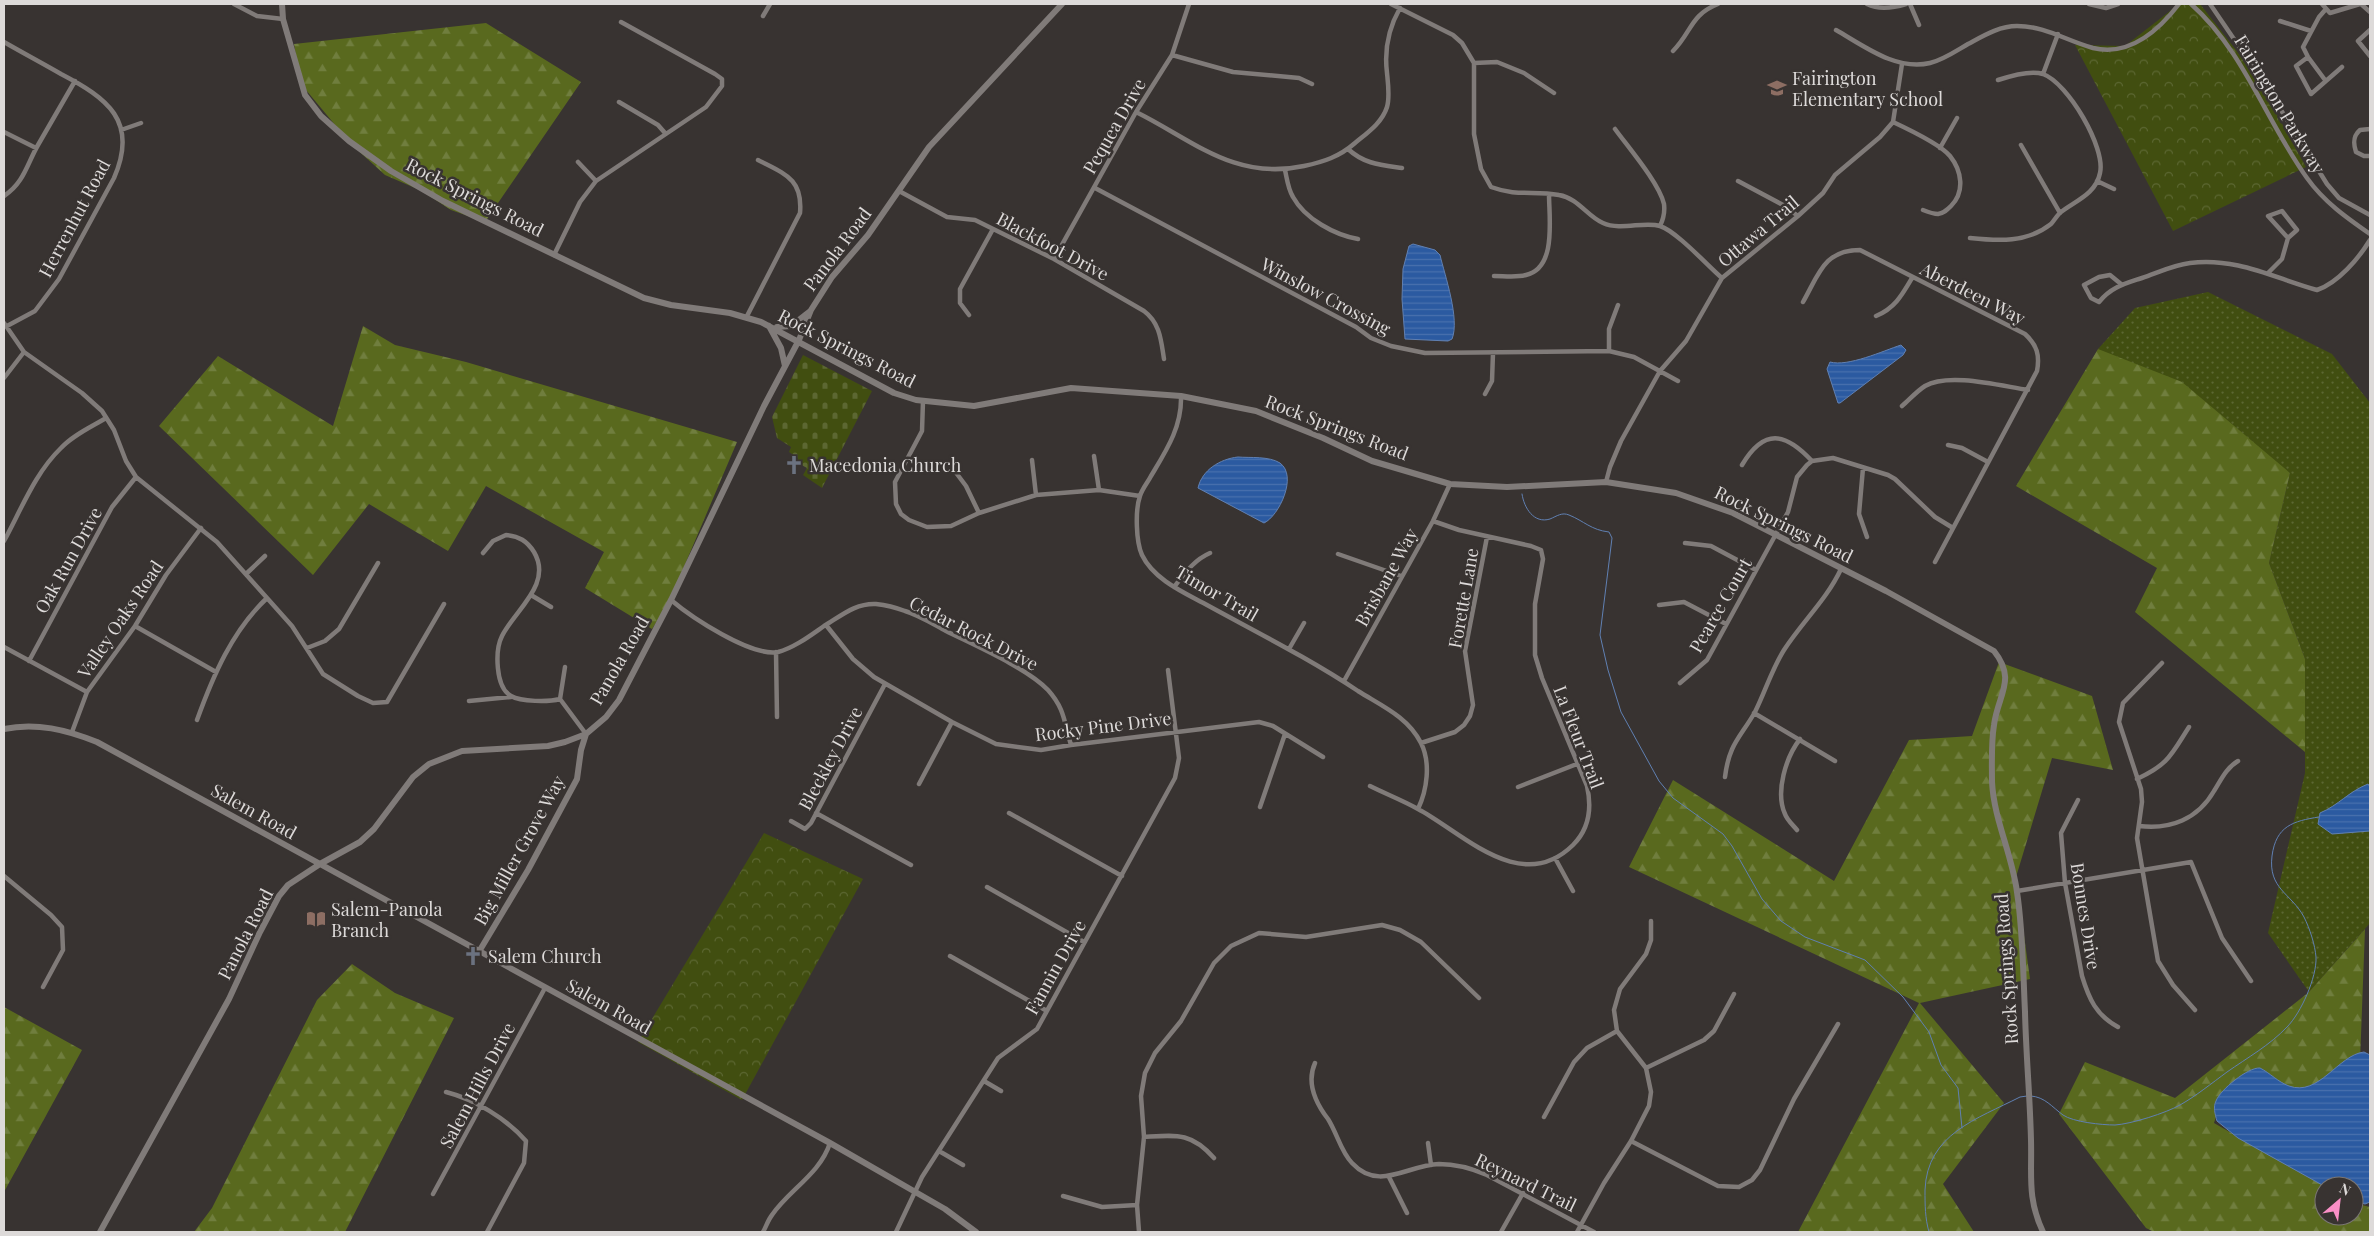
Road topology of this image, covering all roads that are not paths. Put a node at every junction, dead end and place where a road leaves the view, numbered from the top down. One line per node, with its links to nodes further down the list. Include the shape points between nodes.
1 (234, 4): 22 (street, via 257,16)
2 (282, 4): 22 (street, Rock Springs Road)
3 (770, 4): 21 (street)
4 (1062, 4): 68 (street, Panola Road, via 946,127)
5 (1189, 4): 32 (street, Pequea Drive)
6 (1391, 4): 18 (street)
7 (1718, 4): 31 (street, via 1694,20)
8 (1867, 4): 9 (street, via 1888,8)
9 (1906, 4)
10 (1910, 4): 25 (street)
11 (2091, 4): 12 (street, via 2106,8)
12 (2118, 4)
13 (2180, 4): 29 (street, via 2150,35 2130,46 2094,48)
14 (2191, 4): 77 (street, Fairington Parkway, via 2229,45 2272,123 2308,179 2333,207)
15 (2210, 4): 73 (street, Fairington Parkway, via 2327,184 2339,198)
16 (2322, 4): 19 (street)
17 (2361, 4): 19 (street, via 2330,13); 20 (street)
18 (1400, 8): 35 (street, via 1454,35); 57 (street, via 1390,26 1385,51 1387,107 1376,125)
19 (2326, 9): 28 (street)
20 (2370, 12)
21 (763, 16)
22 (283, 19): 84 (street, Rock Springs Road, via 306,95 321,116 349,141 414,185)
23 (2280, 21): 28 (street)
24 (621, 22): 53 (street, via 722,79 722,86 712,101)
25 (1920, 24)
26 (1836, 30): 36 (street, via 1879,55)
27 (2370, 30): 33 (street, via 2358,41)
28 (2311, 31): 34 (street, via 2303,47)
29 (2058, 34): 36 (street, via 2026,27 2008,28 1989,32 1929,64); 38 (street)
30 (4, 42): 41 (street, Herrenhut Road)
31 (1673, 51)
32 (1172, 55): 42 (street, via 1232,72 1299,78); 45 (street, Pequea Drive)
33 (2370, 56)
34 (2308, 57): 40 (street); 40 (street, via 2296,66 2311,94)
35 (1474, 63): 43 (street, via 1496,62 1524,73); 69 (street, via 1474,134 1485,180 1491,188 1508,194)
36 (1902, 64): 47 (street)
37 (2342, 67): 40 (street)
38 (2043, 74): 39 (street); 65 (street, via 2067,93 2089,129 2101,160)
39 (1998, 80)
40 (2325, 80)
41 (75, 81): 51 (street, Herrenhut Road, via 108,104 117,116); 55 (street)
42 (1312, 84)
43 (1554, 92)
44 (619, 102): 53 (street, via 658,125)
45 (1136, 112): 62 (street, via 1217,157 1235,164); 66 (street, Pequea Drive)
46 (1957, 118): 56 (street)
47 (1893, 122): 56 (street); 74 (street, Ottawa Trail, via 1835,175 1823,193)
48 (141, 123): 51 (street)
49 (1615, 128): 75 (street, via 1657,188 1663,202 1664,218)
50 (2370, 129): 58 (street, via 2360,130 2353,145 2356,152)
51 (121, 130): 97 (street, Herrenhut Road, via 118,168 59,279 35,311)
52 (4, 132): 55 (street)
53 (665, 134): 63 (street)
54 (2021, 145): 72 (street)
55 (36, 148): 70 (street, via 25,174)
56 (1940, 148): 71 (street, via 1956,163 1961,179 1960,191 1944,213)
57 (1348, 149): 61 (street, via 1369,163); 62 (street, via 1328,160)
58 (2370, 156)
59 (758, 160): 95 (street, via 788,176 800,192 801,202 800,213)
60 (578, 162): 63 (street)
61 (1402, 168)
62 (1285, 170): 80 (street, via 1298,204 1327,227 1345,237)
63 (596, 181): 84 (street, via 580,202)
64 (1738, 181): 74 (street)
65 (2097, 181): 67 (street); 72 (street, via 2076,204)
66 (1095, 188): 85 (street, Pequea Drive); 102 (street, Winslow Crossing, via 1356,327 1371,338 1425,353)
67 (2114, 189)
68 (900, 191): 76 (street, Blackfoot Drive, via 947,217 975,220); 93 (street, Panola Road, via 832,276)
69 (1549, 194): 75 (street, via 1572,199 1604,224 1616,227); 87 (street, via 1548,245 1541,265 1524,276)
70 (4, 196)
71 (1923, 210)
72 (2060, 213): 78 (street, via 2051,224 2016,239 2002,242)
73 (2370, 215)
74 (1798, 216): 88 (street, Ottawa Trail)
75 (1660, 226): 88 (street)
76 (993, 229): 85 (street, Blackfoot Drive); 94 (street, via 960,289 960,303)
77 (2370, 234)
78 (1970, 238)
79 (2288, 238): 79 (street, via 2274,224 2268,216 2282,211 2298,230); 86 (street, via 2282,259)
80 (1358, 239)
81 (2370, 240): 82 (street)
82 (2364, 250): 83 (street); 86 (street, via 2330,283 2317,290)
83 (2370, 253)
84 (554, 255): 95 (street, Rock Springs Road, via 644,298)
85 (1054, 259): 103 (street, Blackfoot Drive, via 1150,316 1160,334)
86 (2268, 273): 90 (street, via 2235,264 2190,263)
87 (1494, 276)
88 (1722, 278): 105 (street, Ottawa Trail, via 1686,341)
89 (1912, 278): 91 (street, Aberdeen Way, via 1860,250 1845,250 1833,255 1824,266); 96 (street, via 1898,302); 108 (street, Aberdeen Way, via 2025,334 2032,341 2039,359)
90 (2121, 284): 90 (street, via 2110,275 2084,284 2091,298 2099,302 2107,292)
91 (1803, 302)
92 (1618, 305): 100 (street, via 1609,329)
93 (811, 310): 98 (street, via 791,326); 99 (street, Panola Road)
94 (969, 315)
95 (747, 316): 98 (street, Rock Springs Road)
96 (1876, 316)
97 (5, 325): 101 (street)
98 (769, 325): 99 (street, Rock Springs Road); 104 (street, via 781,348)
99 (799, 340): 104 (street, Panola Road); 111 (street, Rock Springs Road, via 894,393)
100 (1609, 351): 102 (street, Winslow Crossing); 105 (street, Winslow Crossing, via 1634,357)
101 (24, 352): 106 (street); 113 (street, via 82,393)
102 (1493, 353): 109 (street, via 1492,381)
103 (1164, 358)
104 (785, 366): 150 (street, Panola Road)
105 (1660, 371): 107 (street, Winslow Crossing); 123 (street, Ottawa Trail, via 1622,440)
106 (4, 378)
107 (1678, 381)
108 (2028, 390): 112 (street, via 1953,380 1935,382); 118 (street, Aberdeen Way)
109 (1485, 394)
110 (1181, 396): 111 (street, Rock Springs Road, via 1071,388 974,406); 124 (street, Rock Springs Road, via 1263,414 1372,461); 127 (street, Timor Trail, via 1181,412 1171,443)
111 (923, 401): 128 (street, via 922,431 895,482 896,504 901,514 927,527 951,526)
112 (1902, 406)
113 (106, 418): 122 (street); 135 (street, via 75,437 50,460)
114 (1948, 445): 118 (street, via 1962,448)
115 (1094, 456): 125 (street)
116 (1032, 460): 126 (street)
117 (1812, 461): 119 (street, via 1788,441 1772,439 1758,442); 120 (street, via 1833,458); 132 (street, Pearce Court, via 1798,477 1788,512)
118 (1988, 462): 131 (street, Aberdeen Way)
119 (1742, 465)
120 (1863, 468): 131 (street, via 1895,479 1935,517); 133 (street, via 1859,514)
121 (954, 470): 128 (street)
122 (136, 477): 130 (street); 162 (street, Oak Run Drive, via 112,507)
123 (1606, 482): 124 (street, Rock Springs Road, via 1508,487); 132 (street, Rock Springs Road, via 1676,493 1703,501)
124 (1450, 484): 129 (street, Brisbane Way)
125 (1099, 490): 126 (street); 127 (street)
126 (1036, 495): 128 (street)
127 (1140, 496): 147 (street, Timor Trail, via 1138,522 1143,558)
128 (979, 513)
129 (1432, 521): 134 (street, La Fleur Trail); 146 (street, Brisbane Way)
130 (202, 528): 145 (street); 157 (street, Valley Oaks Road, via 166,575)
131 (1953, 528): 141 (street, Aberdeen Way)
132 (1775, 535): 143 (street, Rock Springs Road); 144 (street, Pearce Court)
133 (1867, 536)
134 (1487, 537): 186 (street, Forette Lane, via 1465,651 1473,705 1470,716 1455,732); 192 (street, La Fleur Trail, via 1541,550 1543,559 1535,604 1535,654)
135 (4, 541)
136 (1685, 543): 144 (street, via 1711,546)
137 (483, 553): 148 (street, via 493,541 506,535 524,541 536,555 540,568 540,577)
138 (1210, 553): 147 (street, via 1189,567)
139 (1338, 554): 146 (street)
140 (265, 556): 145 (street)
141 (1935, 562)
142 (378, 563): 159 (street, via 340,630)
143 (1841, 568): 174 (street, via 1824,600 1784,651); 215 (street, Rock Springs Road, via 1986,646 2000,658 2006,684 1993,726 1993,798)
144 (1756, 570): 155 (street, Pearce Court)
145 (246, 574): 149 (street)
146 (1401, 576): 167 (street, Brisbane Way)
147 (1174, 587): 160 (street, Timor Trail)
148 (531, 595): 153 (street); 171 (street, via 502,636 497,650 500,676)
149 (267, 598): 159 (street); 166 (street, via 242,626)
150 (671, 600): 161 (street, via 752,649); 182 (street, Panola Road, via 618,700)
151 (444, 604): 159 (street, via 387,702 373,703 338,686 323,674)
152 (1659, 605): 155 (street, via 1684,602)
153 (551, 607)
154 (1304, 623): 160 (street)
155 (1726, 624): 168 (street, Pearce Court, via 1707,660)
156 (826, 625): 161 (street, Cedar Rock Drive, via 785,650); 169 (street, Rocky Pine Drive, via 853,659); 187 (street, Cedar Rock Drive, via 843,612 876,604 917,616 1038,682 1062,710)
157 (135, 626): 166 (street); 170 (street, Valley Oaks Road)
158 (4, 647): 162 (street)
159 (308, 648)
160 (1289, 649): 167 (street, Timor Trail)
161 (776, 652): 175 (street)
162 (29, 661): 170 (street)
163 (2162, 663): 194 (street, via 2129,695 2120,714)
164 (565, 668): 172 (street)
165 (1168, 670): 180 (street, Fannin Drive)
166 (216, 672): 176 (street)
167 (1344, 680): 186 (street, Timor Trail, via 1404,720)
168 (1680, 683)
169 (885, 684): 177 (street, Rocky Pine Drive); 201 (street, Bleckley Drive)
170 (87, 692): 181 (street, Valley Oaks Road)
171 (511, 697): 172 (street, via 535,701); 173 (street)
172 (560, 698): 182 (street)
173 (469, 701)
174 (1754, 713): 185 (street); 193 (street, via 1732,746)
175 (777, 718)
176 (197, 720)
177 (952, 722): 187 (street, Rocky Pine Drive, via 1005,747 1041,750); 195 (street)
178 (2189, 727): 194 (street, via 2166,763)
179 (4, 729): 181 (street, Salem Road, via 40,726)
180 (1176, 731): 183 (street, Rocky Pine Drive, via 1259,722); 187 (street, Rocky Pine Drive); 211 (street, Fannin Drive, via 1179,758 1175,778)
181 (72, 732): 207 (street, Salem Road, via 105,746)
182 (586, 734): 184 (street, Panola Road); 188 (street, Big Miller Grove Way)
183 (1285, 734): 189 (street, Rocky Pine Drive); 199 (street)
184 (573, 739): 188 (street); 207 (street, Panola Road, via 548,746 462,752 441,758 413,777 374,829 360,842)
185 (1800, 739): 190 (street); 205 (street, via 1785,766 1781,804 1785,816)
186 (1421, 743): 200 (street, via 1427,780)
187 (1071, 745)
188 (581, 750): 218 (street, Big Miller Grove Way, via 574,784)
189 (1323, 757)
190 (1835, 761)
191 (2238, 762): 204 (street, via 2230,766 2207,803 2196,813 2173,825)
192 (1577, 764): 197 (street); 206 (street, La Fleur Trail, via 1589,796 1588,820 1578,839)
193 (1725, 777)
194 (2137, 779): 204 (street, via 2142,802)
195 (919, 784)
196 (1370, 786): 200 (street, La Fleur Trail)
197 (1518, 787)
198 (2078, 800): 212 (street, Bonnes Drive, via 2060,834)
199 (1260, 807)
200 (1418, 809): 206 (street, La Fleur Trail, via 1498,859 1528,864)
201 (816, 813): 203 (street, Bleckley Drive, via 805,829); 208 (street)
202 (1009, 813): 211 (street)
203 (791, 821)
204 (2139, 826): 209 (street, via 2137,838)
205 (1797, 830)
206 (1555, 858): 214 (street)
207 (320, 864): 218 (street, Salem Road); 253 (street, Panola Road, via 296,878 279,896 229,999)
208 (912, 865)
209 (2141, 870): 212 (street); 220 (street, via 2191,862 2222,938); 225 (street, via 2158,961)
210 (4, 876): 221 (street, via 62,927 63,950)
211 (1122, 876): 217 (street, Fannin Drive)
212 (2065, 883): 215 (street); 228 (street, Bonnes Drive, via 2086,990 2102,1018)
213 (987, 887): 217 (street)
214 (1573, 891)
215 (2017, 891): 262 (street, Rock Springs Road, via 2030,1107 2030,1193)
216 (1651, 921): 229 (street, via 1651,940 1646,954 1617,996 1614,1010)
217 (1084, 942): 226 (street, Fannin Drive)
218 (480, 950): 222 (street, Salem Road)
219 (950, 956): 226 (street)
220 (2250, 981)
221 (43, 987)
222 (545, 988): 235 (street, Salem Hills Drive); 239 (street, Salem Road)
223 (1734, 994): 231 (street, via 1709,1035)
224 (1479, 998): 237 (street, via 1421,942 1400,930 1382,925 1329,935 1259,933 1248,937 1221,954 1181,1021 1155,1053 1145,1073 1141,1096)
225 (2195, 1010)
226 (1047, 1011): 232 (street, Fannin Drive, via 1037,1029 998,1058)
227 (1838, 1024): 238 (street, via 1794,1099 1760,1170 1746,1184 1732,1188 1718,1186)
228 (2118, 1027)
229 (1617, 1031): 231 (street); 236 (street, via 1587,1048 1574,1062)
230 (1315, 1063): 245 (street, Reynard Trail, via 1311,1086 1319,1108 1332,1125 1351,1162 1366,1174)
231 (1646, 1068): 238 (street, via 1651,1092 1649,1106)
232 (984, 1081): 234 (street); 241 (street, Fannin Drive)
233 (446, 1092): 235 (street)
234 (1001, 1092)
235 (481, 1108): 248 (street, Salem Hills Drive); 254 (street, via 508,1123 526,1141 524,1163)
236 (1544, 1117)
237 (1144, 1137): 242 (street, via 1192,1138); 250 (street)
238 (1631, 1141): 252 (street)
239 (830, 1143): 246 (street, Salem Road); 255 (street, via 816,1168 772,1214)
240 (1428, 1143): 244 (street)
241 (939, 1151): 243 (street); 246 (street, Fannin Drive)
242 (1214, 1158)
243 (963, 1165)
244 (1432, 1165): 245 (street, Reynard Trail); 247 (street, Reynard Trail, via 1469,1168)
245 (1390, 1177): 251 (street)
246 (914, 1193): 256 (street, Fannin Drive); 257 (street, Salem Road, via 945,1209)
247 (1523, 1193): 252 (street, Reynard Trail); 259 (street)
248 (433, 1194)
249 (1063, 1196): 250 (street, via 1102,1208)
250 (1137, 1205): 258 (street)
251 (1407, 1213)
252 (1581, 1225): 260 (street); 261 (street, Reynard Trail)
253 (100, 1232)
254 (487, 1232)
255 (763, 1232)
256 (897, 1232)
257 (976, 1232)
258 (1139, 1232)
259 (1501, 1232)
260 (1577, 1232)
261 (1594, 1232)
262 (2043, 1232)

